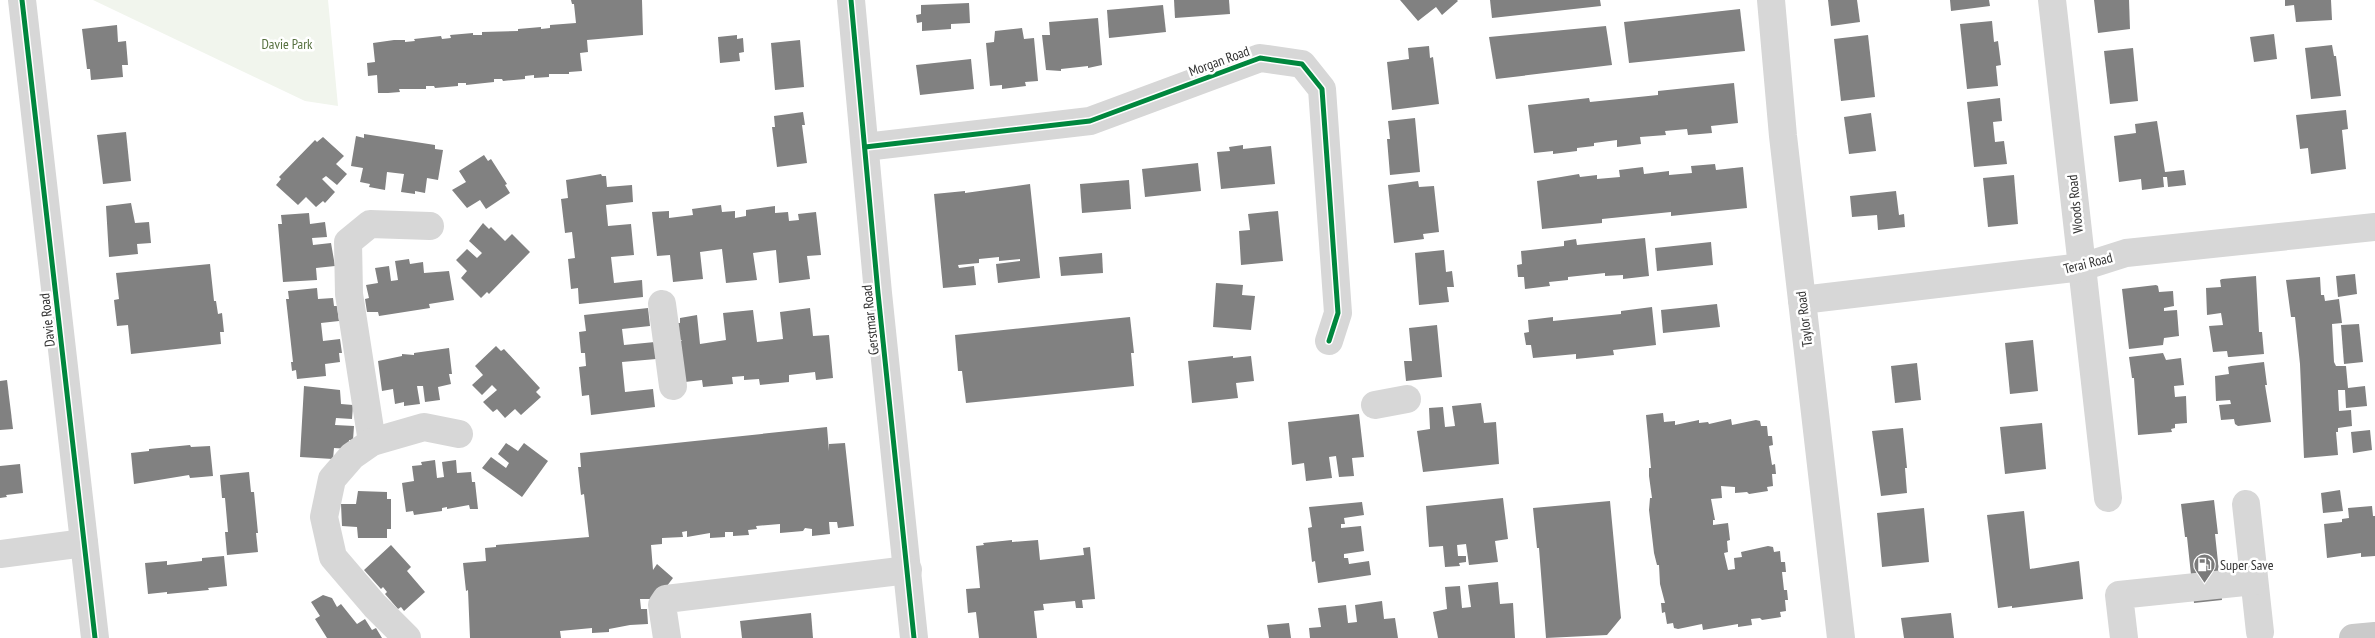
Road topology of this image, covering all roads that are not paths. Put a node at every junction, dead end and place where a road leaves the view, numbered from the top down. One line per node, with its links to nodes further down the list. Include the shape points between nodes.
1 (22, 0): 19 (street, Davie Road)
2 (851, 0): 5 (street, Gerstmar Road)
3 (1771, 0): 9 (street, Taylor Road, via 1782,136)
4 (2052, 0): 8 (street, Woods Road)
5 (866, 147): 11 (street, Morgan Road, via 1090,121 1260,58 1302,64 1322,89 1338,312); 21 (street, Gerstmar Road)
6 (430, 226): 16 (street, via 370,224 348,242 349,294)
7 (2375, 227): 8 (street, Terai Road, via 2126,253)
8 (2082, 267): 9 (street, Terai Road); 17 (street, Woods Road)
9 (1802, 300): 29 (street, Taylor Road)
10 (662, 304): 12 (street)
11 (1329, 341)
12 (673, 386)
13 (1407, 398): 14 (street)
14 (1375, 405)
15 (459, 434): 16 (street, via 424,427)
16 (372, 442): 26 (street, via 352,456 332,479 324,517 333,557)
17 (2108, 498)
18 (2246, 504): 22 (street)
19 (84, 543): 20 (street); 25 (street, Davie Road)
20 (0, 554)
21 (908, 570): 27 (street, via 666,599 662,605); 28 (street, Gerstmar Road)
22 (2254, 581): 23 (street); 30 (street, via 2119,595)
23 (2260, 632)
24 (2375, 636): 31 (main road)
25 (95, 638)
26 (407, 638)
27 (666, 638)
28 (914, 638)
29 (1841, 638)
30 (2124, 638)
31 (2353, 638)

